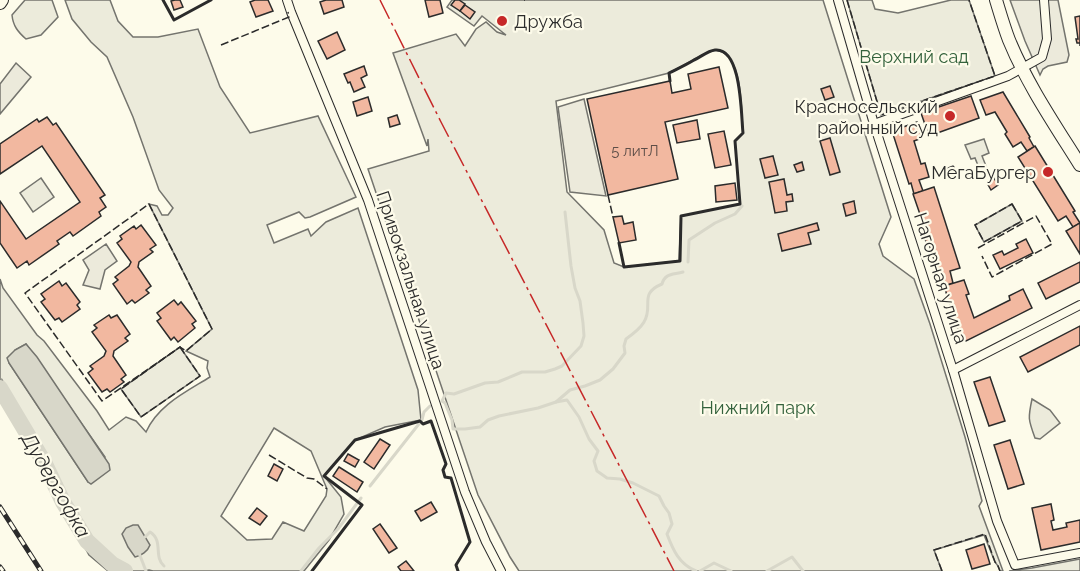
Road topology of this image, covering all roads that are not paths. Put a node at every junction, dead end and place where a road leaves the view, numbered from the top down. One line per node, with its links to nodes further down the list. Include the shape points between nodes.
1 (287, 0): 11 (street, Привокзальная улица, via 368,200 462,484)
2 (838, 0): 6 (street, Нагорная улица)
3 (996, 0): 5 (main road)
4 (1044, 0): 5 (street, via 1047,39 1042,57)
5 (1022, 69): 6 (street); 7 (main road)
6 (874, 124): 9 (street, Нагорная улица)
7 (1080, 165)
8 (1080, 305): 9 (street)
9 (953, 370): 10 (street, Нагорная улица, via 997,521 1015,565)
10 (1080, 553)
11 (501, 571)

